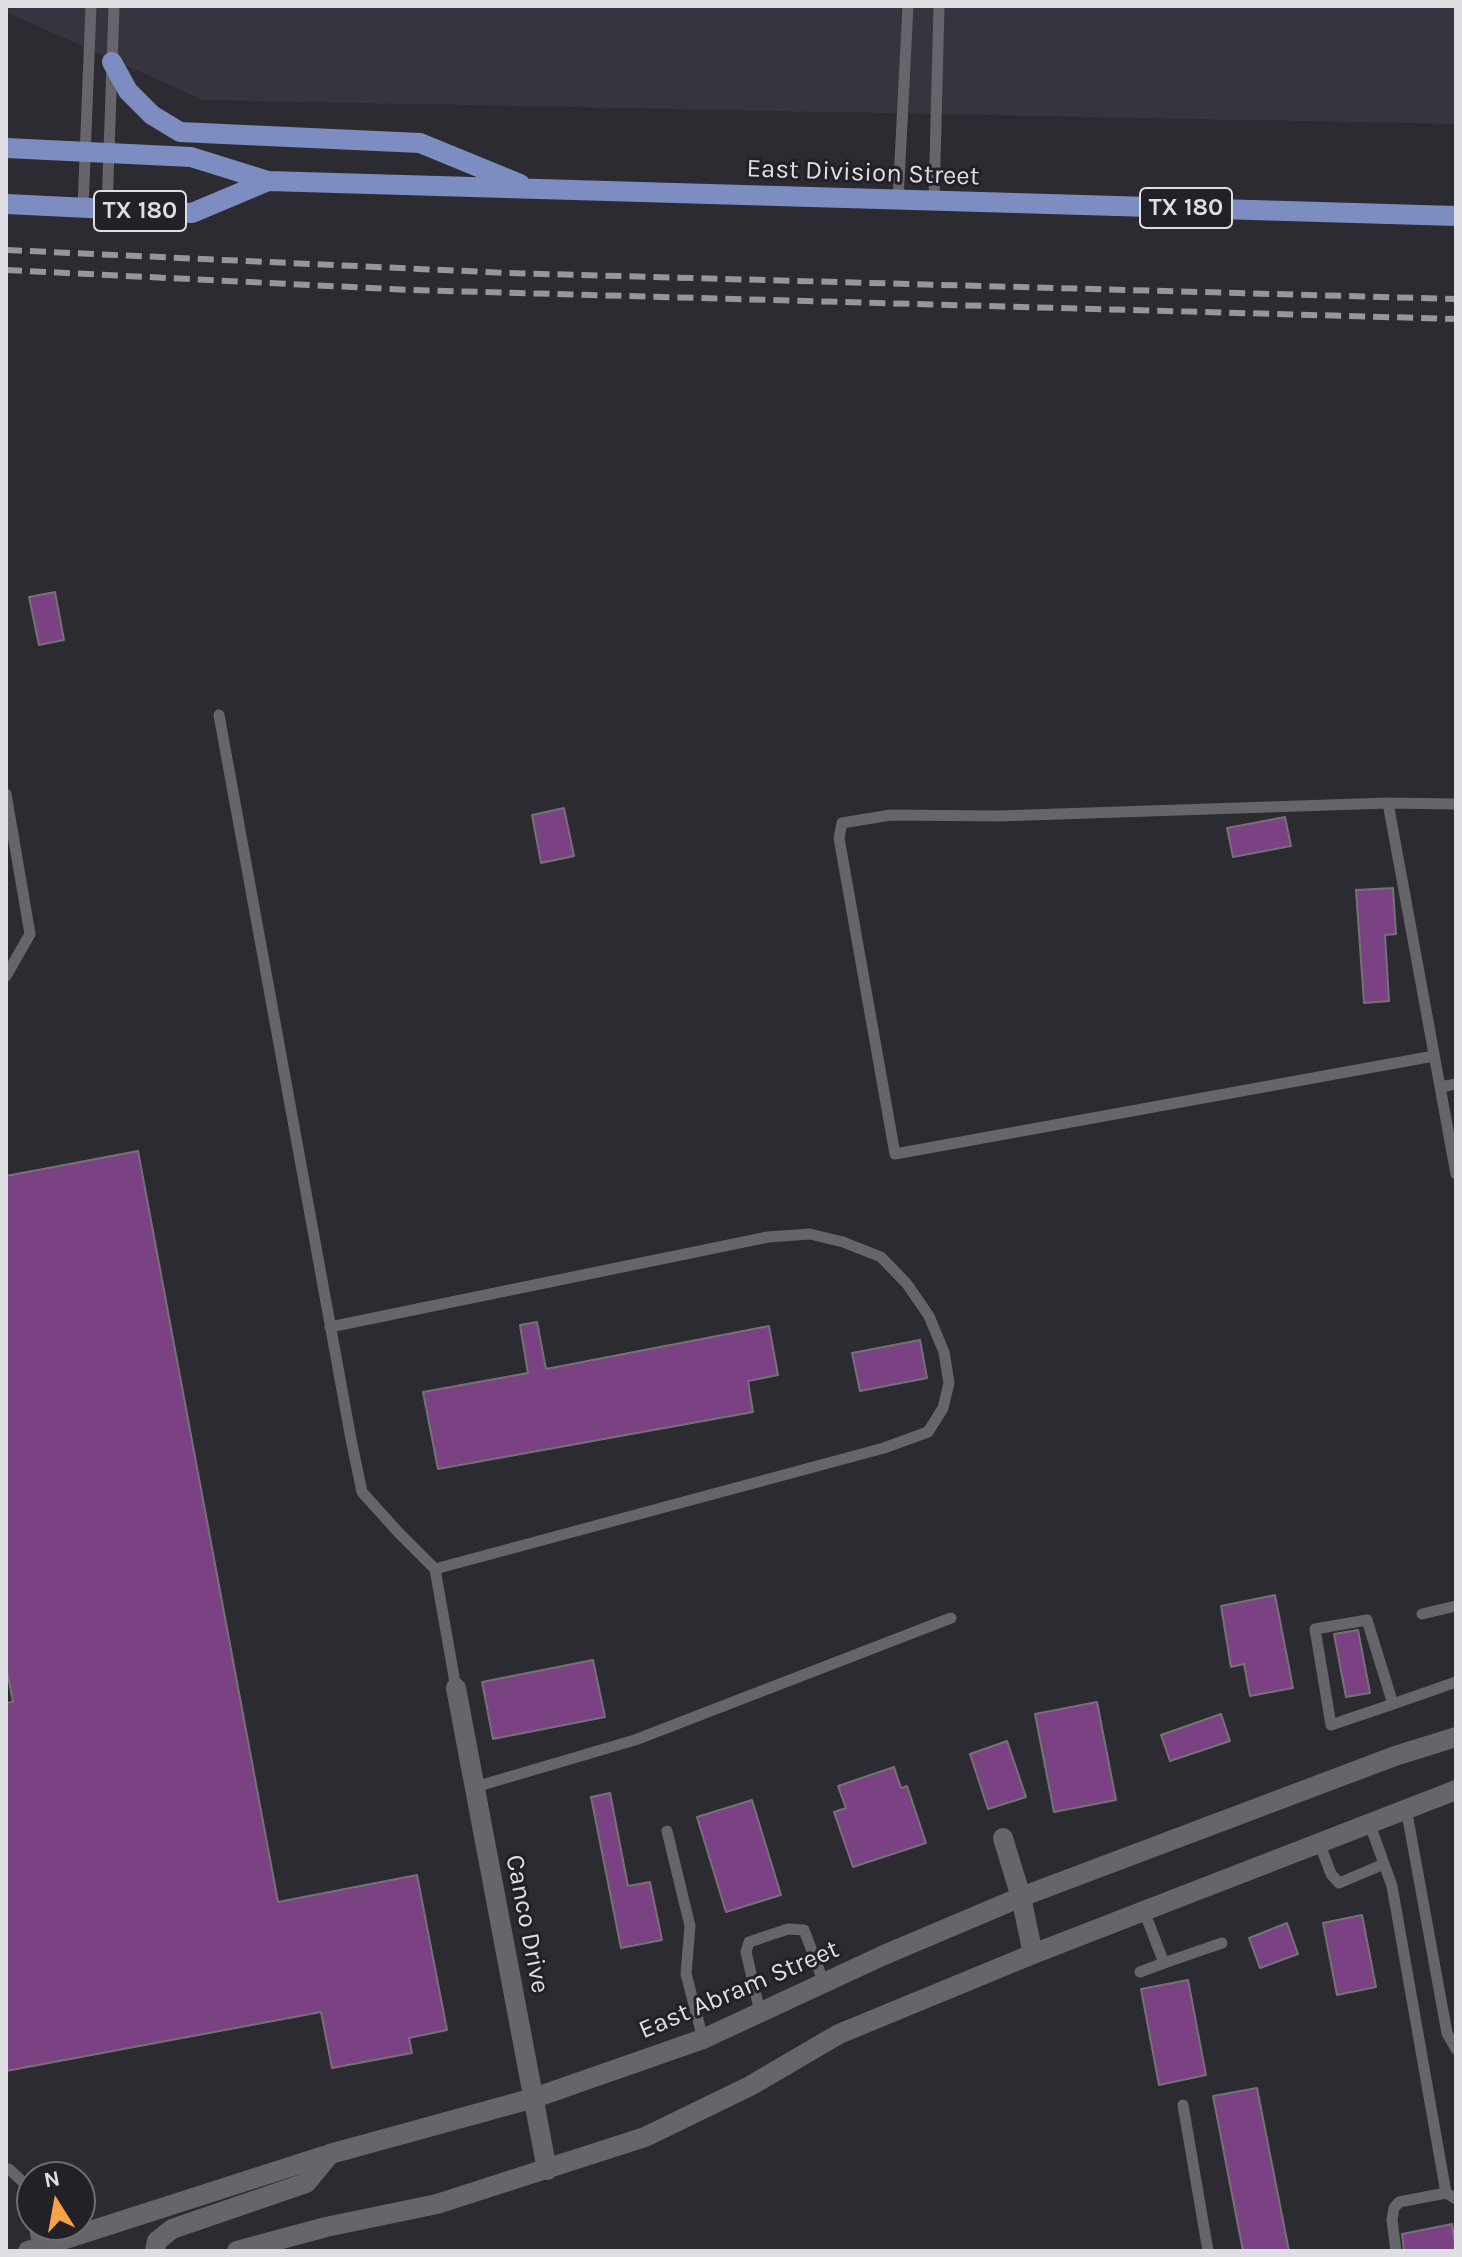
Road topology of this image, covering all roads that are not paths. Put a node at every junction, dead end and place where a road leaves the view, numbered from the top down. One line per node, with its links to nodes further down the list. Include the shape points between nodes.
1 (91, 6): 7 (lane)
2 (114, 6): 5 (lane)
3 (908, 6): 11 (lane)
4 (939, 6): 12 (lane)
5 (112, 62): 8 (lane); 10 (main road, via 128,91 180,132 420,143)
6 (6, 148): 7 (main road, East Division Street / TX 180)
7 (85, 152): 8 (main road, East Division Street / TX 180); 14 (lane)
8 (109, 154): 9 (main road, East Division Street / TX 180, via 191,157); 15 (lane)
9 (268, 181): 10 (main road, East Division Street / TX 180); 15 (main road, East Division Street / TX 180, via 192,213)
10 (531, 189): 11 (main road, East Division Street / TX 180)
11 (898, 200): 12 (main road, East Division Street / TX 180)
12 (934, 201): 16 (main road, East Division Street / TX 180)
13 (6, 204): 14 (main road, East Division Street / TX 180)
14 (83, 208): 15 (main road, East Division Street / TX 180)
15 (107, 209)
16 (1456, 216)
17 (219, 715): 26 (lane)
18 (6, 794): 21 (lane, via 30,934)
19 (1388, 803): 20 (lane); 22 (lane); 22 (lane, via 891,815 842,823 839,838 895,1154)
20 (1456, 804)
21 (6, 976)
22 (1434, 1056): 24 (lane)
23 (1456, 1084): 24 (lane)
24 (1440, 1087): 25 (lane)
25 (1456, 1174)
26 (330, 1327): 27 (lane, via 362,1492); 27 (lane, via 768,1237 810,1234 881,1257 929,1316 944,1352 949,1383 943,1408 928,1432)
27 (435, 1569): 32 (lane)
28 (1456, 1606): 29 (lane)
29 (1422, 1614)
30 (951, 1618): 36 (lane, via 635,1740)
31 (1456, 1682): 33 (lane)
32 (456, 1688): 36 (main road, Canco Drive)
33 (1393, 1704): 33 (lane, via 1331,1725 1315,1629 1367,1620)
34 (1456, 1737): 45 (main road, East Abram Street)
35 (1456, 1782): 38 (main road)
36 (475, 1787): 55 (main road, Canco Drive)
37 (1456, 1790): 38 (main road)
38 (1436, 1797): 39 (main road)
39 (1406, 1808): 40 (main road); 54 (lane, via 1447,2033)
40 (1369, 1822): 43 (main road); 44 (lane)
41 (667, 1831): 53 (lane, via 690,1926 686,1974)
42 (1003, 1838): 45 (main road)
43 (1319, 1842): 44 (lane, via 1339,1883); 46 (main road)
44 (1384, 1864): 59 (lane)
45 (1021, 1897): 48 (main road); 51 (main road, East Abram Street)
46 (1144, 1911): 48 (main road); 49 (lane)
47 (1222, 1943): 49 (lane)
48 (1033, 1954): 58 (main road, via 839,2034 750,2086 645,2137)
49 (1164, 1963): 50 (lane)
50 (1140, 1972)
51 (824, 1983): 52 (main road, East Abram Street); 52 (lane, via 804,1930 788,1929 749,1942 746,1952)
52 (760, 2012): 53 (main road, East Abram Street)
53 (703, 2039): 55 (main road, East Abram Street)
54 (1456, 2049)
55 (534, 2098): 57 (main road, East Abram Street); 58 (main road, Canco Drive)
56 (1183, 2105): 64 (lane)
57 (330, 2154): 60 (main road, East Abram Street); 62 (main road, via 306,2183 172,2229 157,2241)
58 (547, 2170): 63 (main road, via 437,2204)
59 (1451, 2196): 65 (lane, via 1399,2202 1392,2220)
60 (33, 2249): 61 (main road, East Abram Street)
61 (15, 2251)
62 (155, 2251)
63 (237, 2251)
64 (1208, 2251)
65 (1396, 2251)

